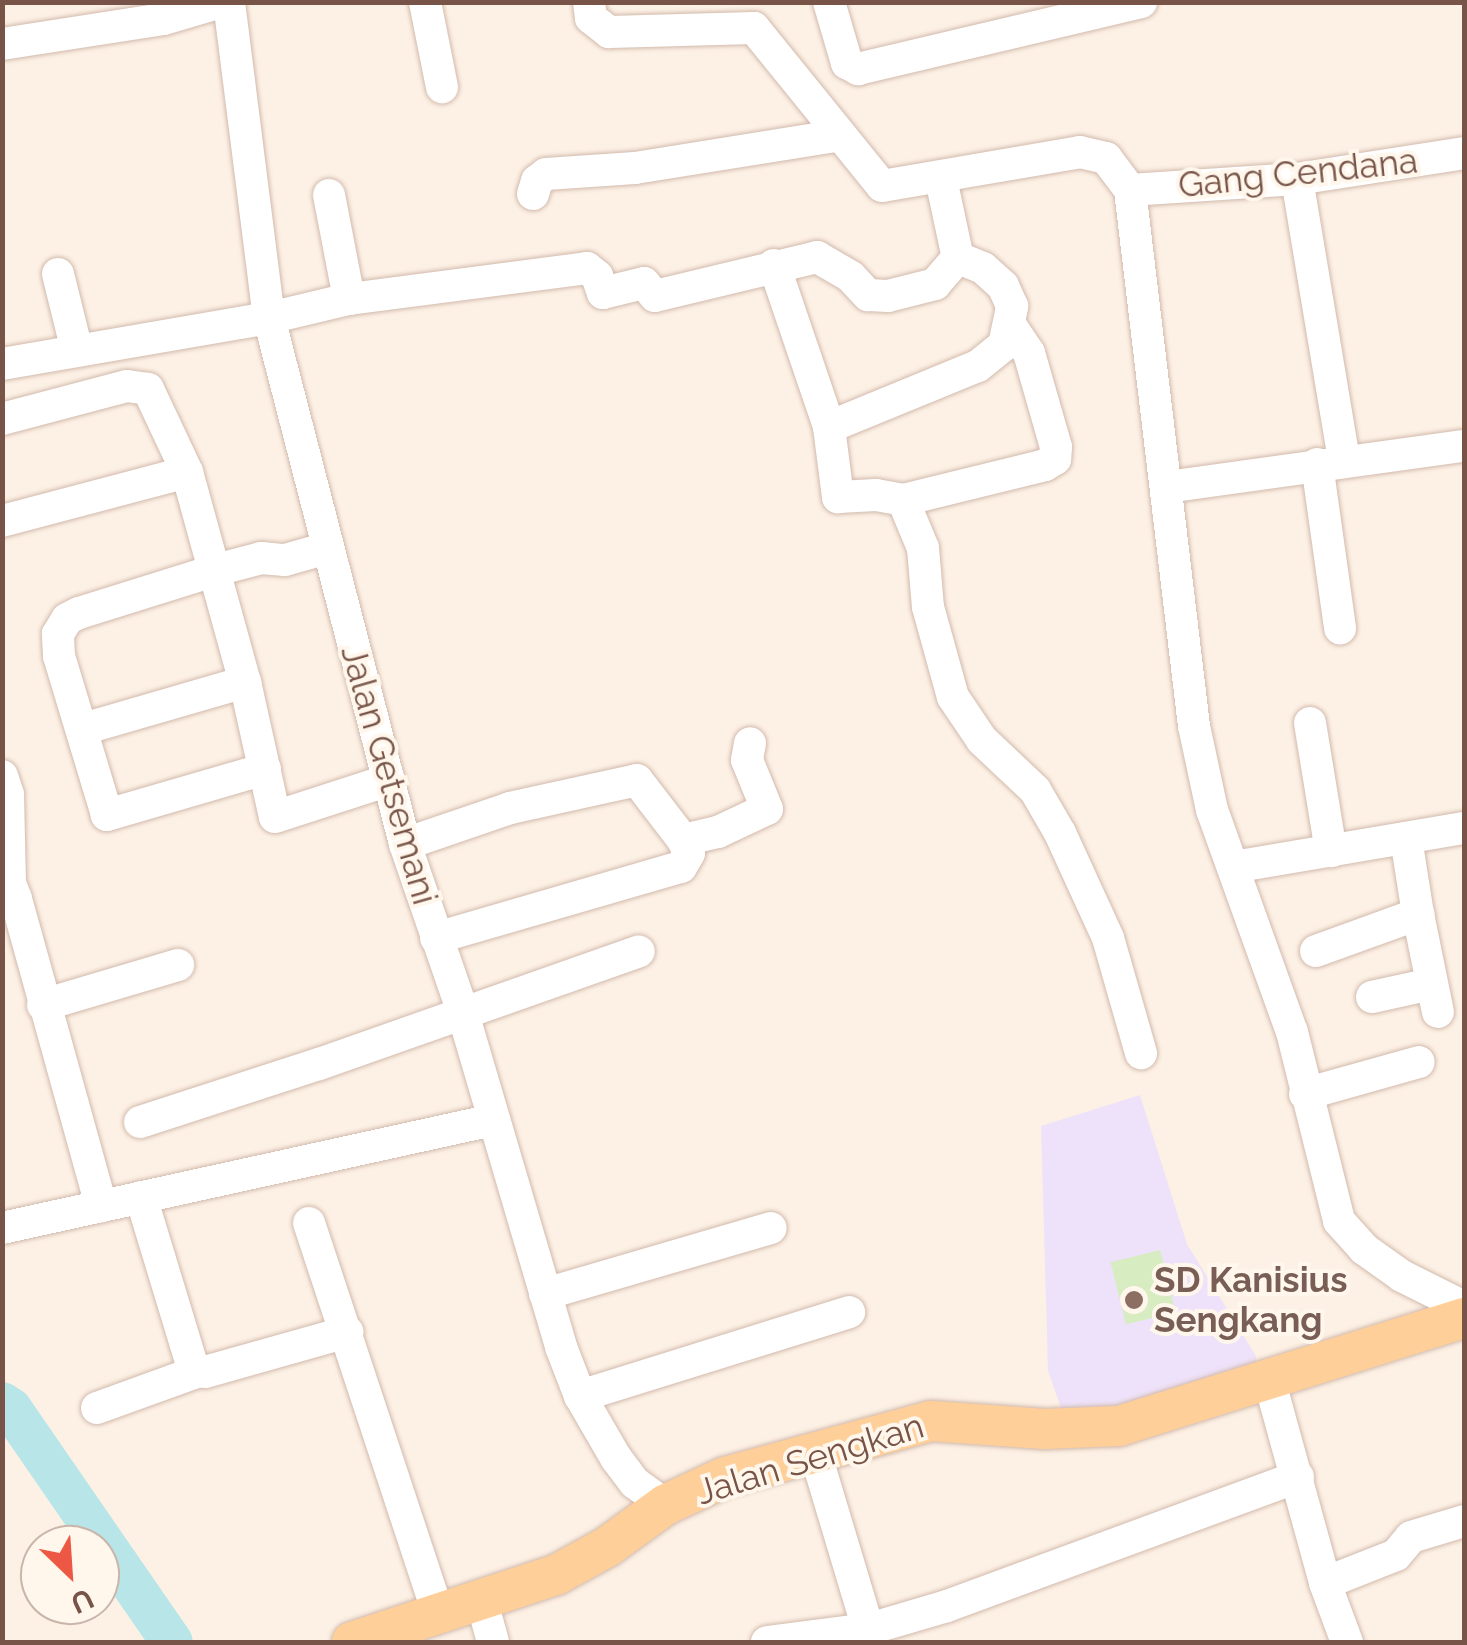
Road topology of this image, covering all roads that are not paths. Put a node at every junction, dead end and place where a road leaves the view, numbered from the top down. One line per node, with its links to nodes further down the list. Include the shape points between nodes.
1 (221, 2): 8 (street, via 164,19)
2 (229, 2): 21 (street, Jalan Getsemani)
3 (424, 2): 9 (street)
4 (590, 2): 10 (street, via 591,18 609,32 754,28)
5 (829, 2): 7 (street, via 847,63 858,69)
6 (1142, 2): 7 (street)
7 (1035, 15)
8 (2, 44)
9 (442, 87)
10 (840, 135): 13 (street, via 882,186); 15 (street, via 635,168 546,174)
11 (1464, 153): 12 (street, Gang Cendana)
12 (1297, 178): 14 (street, Gang Cendana); 28 (street)
13 (940, 179): 14 (street, via 1080,152 1106,158); 17 (street)
14 (1130, 190): 30 (street)
15 (533, 194)
16 (329, 195): 20 (street)
17 (958, 258): 18 (street, via 935,284 888,296 868,296 816,257); 22 (street, via 1002,286 1012,306)
18 (774, 265): 20 (street, via 655,296 644,283 603,293 588,268); 26 (street)
19 (58, 274): 23 (street)
20 (349, 299): 21 (street)
21 (269, 318): 23 (street); 33 (street, Jalan Getsemani)
22 (1010, 324): 26 (street, via 1004,345 978,366); 31 (street, via 1029,353 1055,458)
23 (77, 351): 24 (street)
24 (2, 364)
25 (2, 419): 29 (street, via 142,386)
26 (829, 426): 31 (street, via 838,497)
27 (1464, 446): 28 (street)
28 (1330, 462): 30 (street); 35 (street)
29 (187, 472): 32 (street); 34 (street)
30 (1168, 486): 48 (street, via 1194,726)
31 (903, 500): 58 (street, via 923,548 928,606 952,697 982,740 1035,790 1060,833 1108,938)
32 (2, 521)
33 (325, 539): 34 (street, via 285,560 260,558); 42 (street, Jalan Getsemani)
34 (216, 570): 36 (street); 38 (street, via 66,619 57,646)
35 (1340, 628)
36 (245, 682): 38 (street); 40 (street)
37 (1310, 723): 47 (street)
38 (83, 729): 40 (street, via 107,815)
39 (750, 743): 45 (street, via 748,760 764,813)
40 (264, 770): 42 (street, via 275,818)
41 (2, 776): 49 (street, via 8,795)
42 (388, 780): 46 (street, Jalan Getsemani)
43 (1464, 828): 44 (street)
44 (1406, 838): 47 (street); 50 (street)
45 (683, 840): 46 (street, via 637,780 510,808); 51 (street, via 688,853 680,867)
46 (405, 844): 51 (street, Jalan Getsemani)
47 (1331, 851): 48 (street)
48 (1232, 867): 60 (street, via 1292,1032)
49 (6, 882): 56 (street)
50 (1418, 914): 53 (street); 55 (street, via 1434,998)
51 (436, 938): 57 (street, Jalan Getsemani)
52 (639, 951): 57 (street)
53 (1316, 951)
54 (178, 965): 56 (street)
55 (1372, 997)
56 (43, 1004): 64 (street)
57 (462, 1010): 61 (street, Jalan Getsemani); 62 (street)
58 (1142, 1053)
59 (1419, 1062): 60 (street)
60 (1304, 1094): 69 (street, via 1339,1221 1402,1276)
61 (493, 1120): 63 (street); 68 (street, Jalan Getsemani)
62 (140, 1122)
63 (142, 1198): 64 (street); 73 (street, via 186,1356)
64 (100, 1206): 66 (street)
65 (308, 1223): 72 (street)
66 (2, 1228)
67 (771, 1228): 68 (street)
68 (545, 1294): 75 (street, Jalan Getsemani)
69 (1464, 1308)
70 (849, 1312): 75 (street)
71 (1464, 1318): 74 (main road, Jalan Sengkan)
72 (347, 1332): 73 (street); 83 (street)
73 (199, 1371): 76 (street)
74 (1268, 1379): 77 (main road, Jalan Sengkan, via 1119,1426 931,1421); 78 (street)
75 (580, 1396): 79 (street, Jalan Getsemani, via 616,1458)
76 (97, 1408)
77 (815, 1452): 79 (main road, Jalan Sengkan, via 725,1477); 84 (street)
78 (1298, 1477): 81 (street); 84 (street)
79 (665, 1505): 82 (main road, Jalan Sengkan, via 584,1561)
80 (1464, 1521): 81 (street, via 1411,1537 1396,1556)
81 (1325, 1583): 88 (street)
82 (482, 1602): 83 (main road, Jalan Sengkan); 86 (street)
83 (438, 1614): 85 (main road, Jalan Sengkan)
84 (870, 1636): 87 (street)
85 (352, 1642)
86 (493, 1642)
87 (767, 1642)
88 (1347, 1642)

